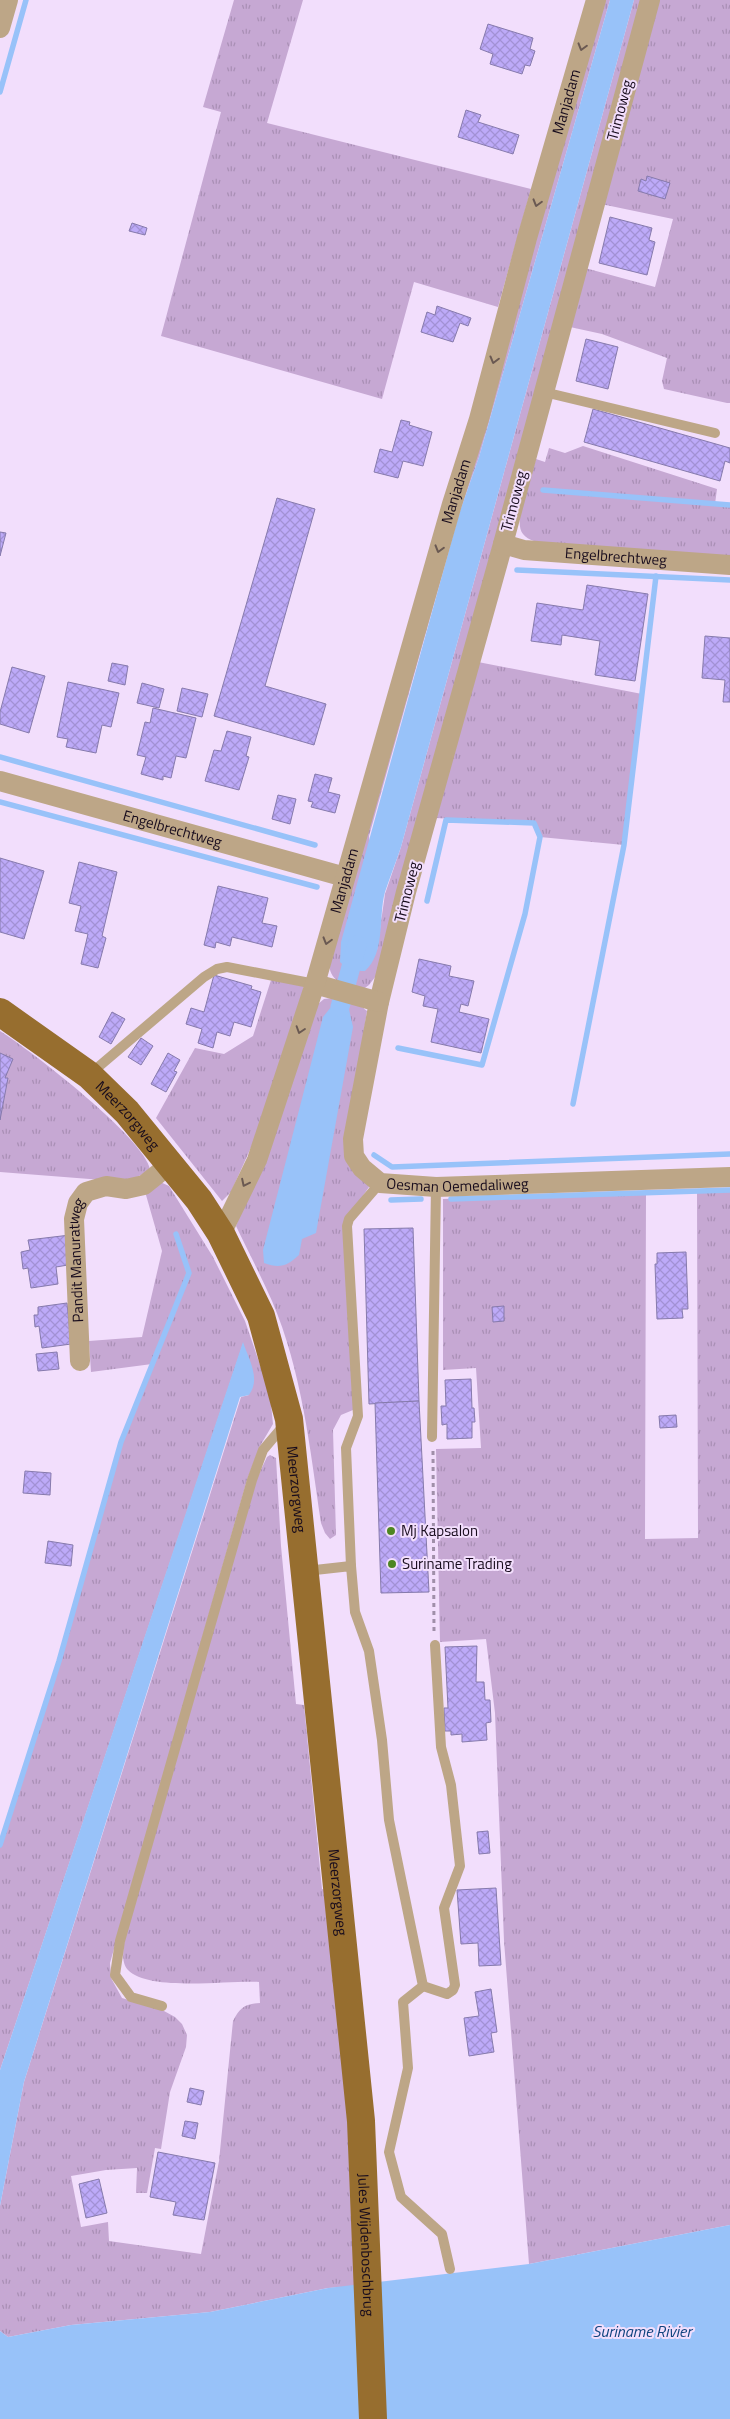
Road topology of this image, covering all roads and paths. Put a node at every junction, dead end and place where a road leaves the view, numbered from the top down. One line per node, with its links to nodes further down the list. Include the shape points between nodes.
1 (8, 0): 4 (street)
2 (596, 0): 10 (street, Manjadam, one-way to 10)
3 (650, 0): 5 (street, Trimoweg)
4 (0, 28)
5 (544, 392): 6 (lane); 7 (street, Trimoweg)
6 (715, 433)
7 (503, 544): 8 (street, Engelbrechtweg, via 524,550); 12 (street, Trimoweg)
8 (730, 565)
9 (0, 781): 10 (street, Engelbrechtweg)
10 (345, 877): 11 (street, Manjadam, one-way to 11)
11 (320, 985): 12 (street); 14 (lane, via 240,968 217,969); 19 (street, Manjadam, one-way to 19, via 257,1160)
12 (374, 1001): 17 (street, Oesman Oemedaliweg, via 353,1139 354,1156 362,1168)
13 (0, 1012): 14 (main road, Meerzorgweg)
14 (89, 1075): 15 (main road, Meerzorgweg, via 127,1112)
15 (169, 1165): 19 (main road, Meerzorgweg, via 199,1200); 20 (street, Pandit Manuratweg, via 144,1185 126,1189 106,1186 86,1192 78,1203 74,1219)
16 (730, 1177): 18 (street, Oesman Oemedaliweg)
17 (380, 1183): 18 (street, Oesman Oemedaliweg); 23 (lane, via 349,1218 347,1226 358,1416 346,1448)
18 (436, 1187): 22 (lane)
19 (220, 1234): 21 (main road, Meerzorgweg, via 261,1316)
20 (80, 1361)
21 (289, 1419): 24 (main road, Meerzorgweg); 27 (lane, via 263,1450 252,1480 120,1941 115,1975 131,1997)
22 (432, 1437): 25 (path)
23 (351, 1566): 24 (lane); 26 (lane, via 355,1612 369,1651 389,1820)
24 (306, 1570): 28 (main road, Meerzorgweg)
25 (435, 1645): 26 (lane, via 441,1747 452,1785 460,1866 444,1908 455,1985 446,1994)
26 (423, 1986): 29 (lane, via 403,2002 408,2068 389,2152 401,2197 442,2234)
27 (162, 2006)
28 (356, 2071): 30 (main road, Jules Wijdenboschbrug, via 361,2121)
29 (450, 2269)
30 (373, 2419)

